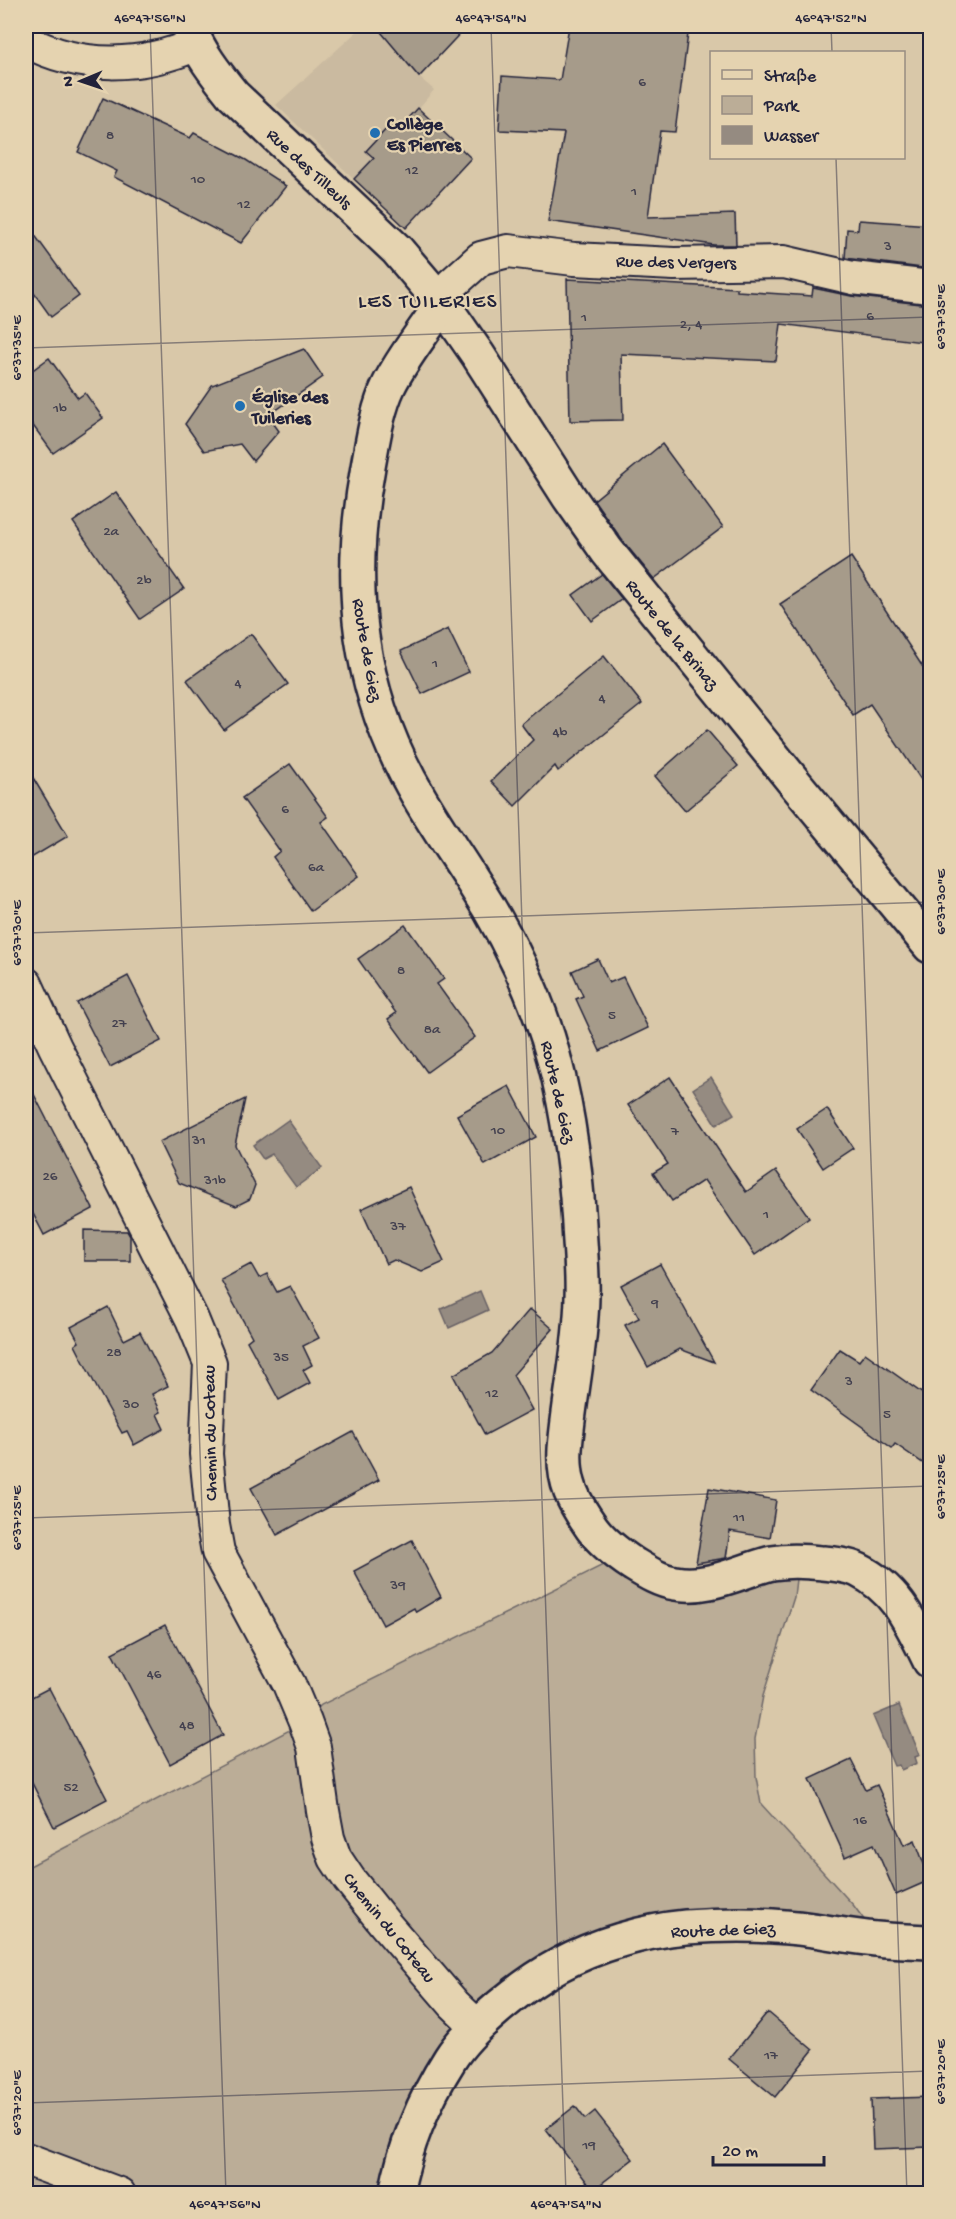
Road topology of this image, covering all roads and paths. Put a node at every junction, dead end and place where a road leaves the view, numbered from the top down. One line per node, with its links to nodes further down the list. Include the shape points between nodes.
1 (193, 35): 2 (street, via 160,58 138,62 76,60); 4 (street, Rue des Tilleuls, via 233,95 398,250)
2 (26, 41)
3 (930, 287): 4 (street, Rue des Vergers, via 853,278 784,262 674,264 508,251 481,258 452,285)
4 (442, 303): 5 (street, Route de la Brinaz, via 607,551); 7 (street, Route de Giez, via 408,351 381,406 359,529 358,615 373,696 400,762 503,933 526,980 548,1037 570,1124 582,1298 565,1449 564,1470 569,1489 599,1538 642,1569 675,1583 706,1584 773,1563 798,1561 856,1569 888,1589 905,1612)
5 (930, 946)
6 (26, 984): 9 (street, Chemin du Coteau, via 192,1319 210,1363 206,1454 218,1552 289,1684 305,1722 314,1747 328,1838 335,1858 385,1924)
7 (930, 1661)
8 (930, 1942): 9 (street, Route de Giez, via 767,1926 684,1928 653,1933 597,1948 559,1965)
9 (477, 2026): 12 (street, Route de Giez, via 451,2057 429,2095 413,2132)
10 (26, 2159): 11 (street)
11 (119, 2193)
12 (396, 2193)

